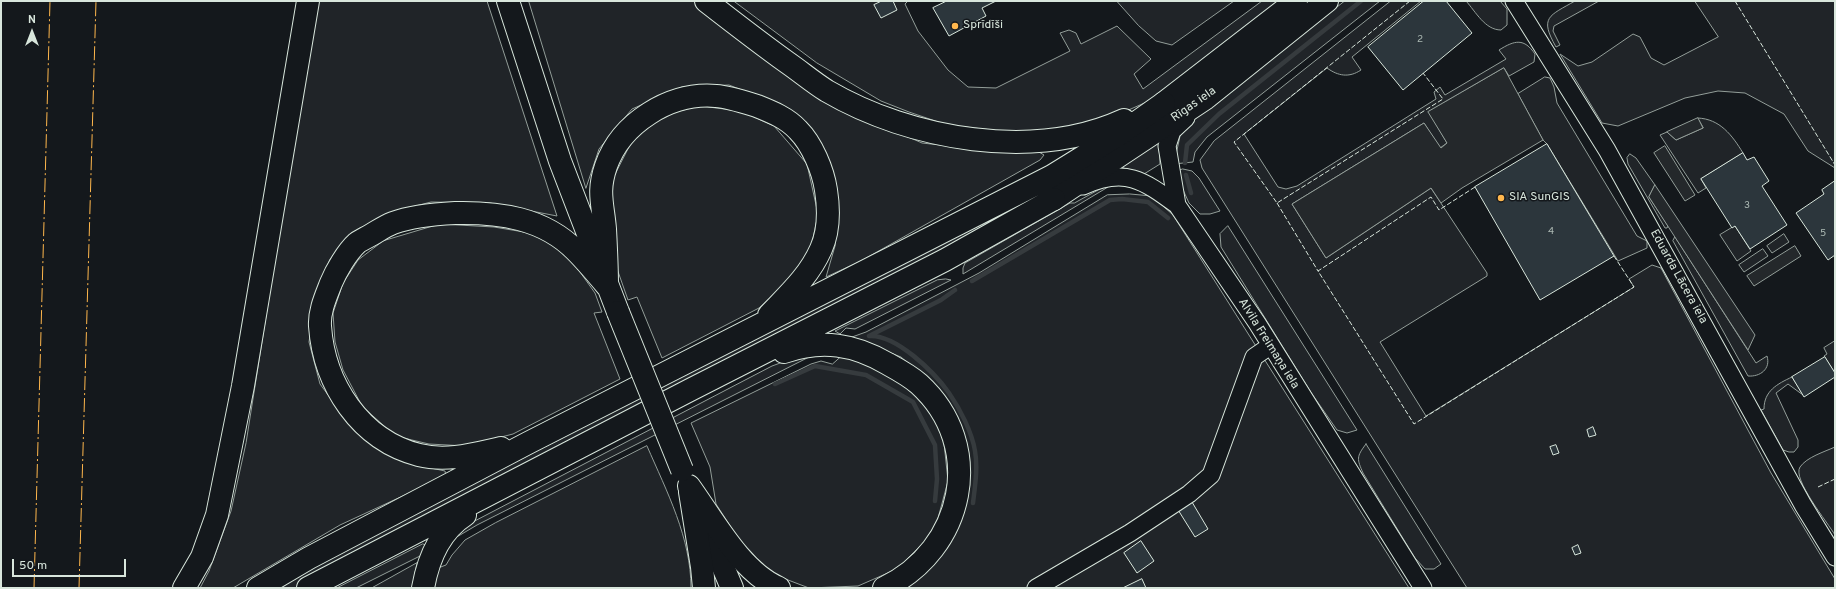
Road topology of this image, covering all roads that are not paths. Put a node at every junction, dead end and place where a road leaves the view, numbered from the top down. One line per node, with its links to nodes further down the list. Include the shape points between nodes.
1 (308, 1): 19 (main road, via 243,386 217,515 202,557)
2 (508, 1): 11 (main road, via 560,161)
3 (706, 1): 8 (main road, via 827,91 877,115 922,129 986,142 1048,141 1090,133 1114,125)
4 (1296, 1): 8 (main road, Rīgas iela)
5 (1326, 1): 7 (main road, Rīgas iela)
6 (1514, 1): 18 (street, Eduarda Lācera iela, via 1607,150 1803,505)
7 (1206, 98): 9 (main road, Rīgas iela); 10 (street, Alvila Freimaņa iela, via 1172,131 1167,146)
8 (1164, 102): 12 (main road, via 1120,134 1052,176)
9 (1054, 199): 10 (street, via 1091,182 1113,177 1134,178); 14 (main road, Rīgas iela, via 945,260)
10 (1177, 205): 13 (street, Alvila Freimaņa iela)
11 (607, 286): 12 (main road, via 605,228 600,188 606,165 617,144 638,120 687,98 715,96 747,103 777,113 799,130 818,165 828,202 826,233 822,248 811,269); 15 (main road, via 575,250 553,233 536,224 512,217 480,213 433,214 393,223 357,243 336,271 324,301 320,324 328,368 340,395 355,415 393,446 420,455 455,458); 17 (main road, bridge)
12 (760, 326): 15 (main road)
13 (1270, 346): 27 (street, via 1254,357 1211,475 1189,494 1130,533); 28 (street, Alvila Freimaņa iela)
14 (690, 390): 16 (main road); 26 (main road, via 785,351 808,345 831,344 854,348 880,359 919,384 940,410 951,433 960,473 958,494 952,516 934,548 910,572)
15 (528, 443): 20 (main road, via 309,558)
16 (574, 450): 21 (main road); 22 (main road, via 457,521 434,551)
17 (686, 478): 23 (main road); 24 (main road); 25 (main road, via 741,558 755,574)
18 (1835, 557)
19 (184, 588)
20 (258, 588)
21 (308, 588)
22 (423, 588)
23 (704, 588)
24 (732, 588)
25 (779, 588)
26 (884, 588)
27 (1036, 588)
28 (1423, 588)

